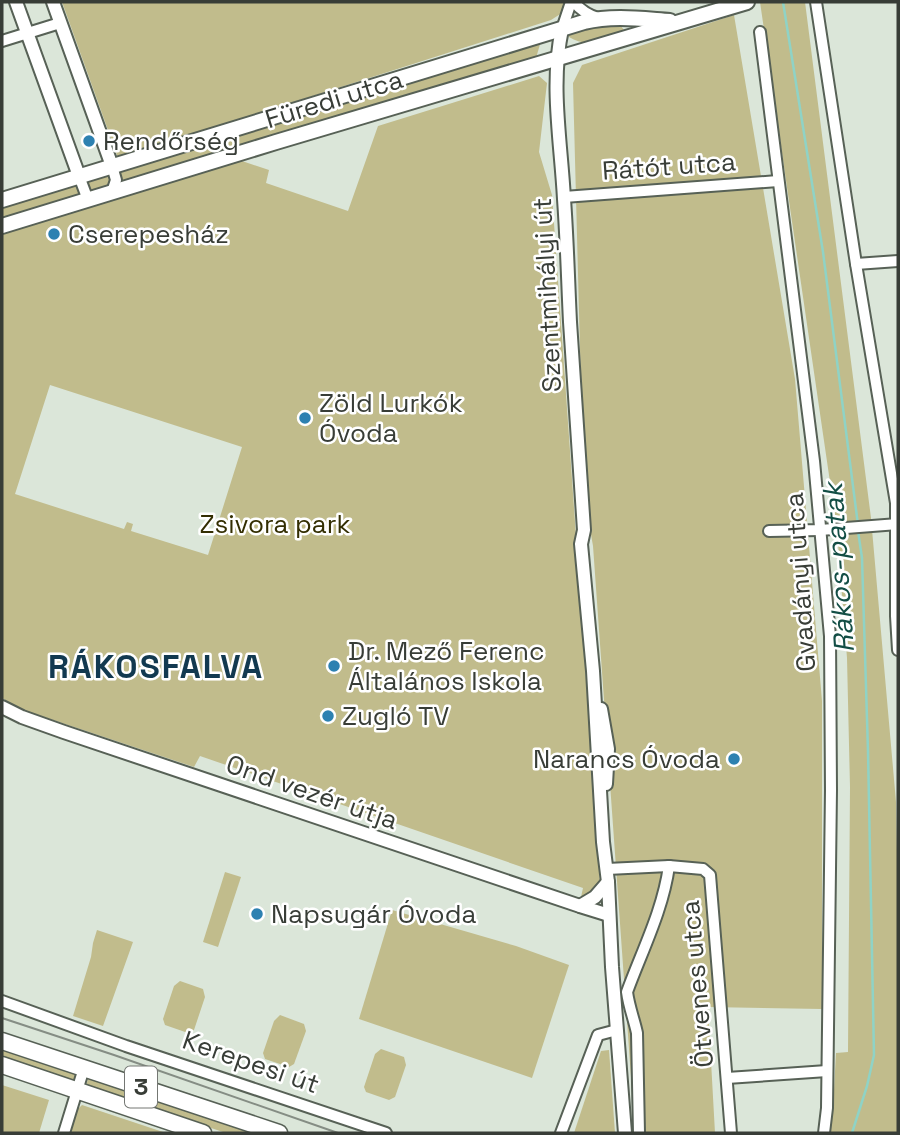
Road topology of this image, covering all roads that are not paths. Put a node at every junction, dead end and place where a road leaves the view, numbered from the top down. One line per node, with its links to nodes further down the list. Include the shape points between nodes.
1 (16, 2): 11 (street)
2 (53, 2): 8 (street)
3 (572, 2): 6 (street); 9 (street)
4 (747, 2): 7 (main road, Füredi utca)
5 (816, 2): 23 (street)
6 (598, 18): 7 (main road, Füredi utca); 9 (main road, Füredi utca)
7 (681, 21): 13 (main road, Füredi utca)
8 (61, 23): 11 (street); 14 (street)
9 (562, 29): 13 (street, Szentmihályi út); 14 (main road, Füredi utca)
10 (760, 32): 16 (street, Gvadányi utca)
11 (27, 34): 12 (street); 15 (street)
12 (2, 41)
13 (558, 58): 17 (main road, Füredi utca); 18 (street, Szentmihályi út)
14 (113, 166): 15 (main road, Füredi utca); 17 (street, via 116,180)
15 (79, 176): 19 (main road, Füredi utca); 20 (street)
16 (778, 181): 18 (street, Rátót utca); 25 (street, Gvadányi utca)
17 (112, 192): 20 (main road, Füredi utca)
18 (564, 197): 31 (street, Szentmihályi út, via 584,530 581,544 594,681 608,750 607,782 600,802)
19 (2, 200)
20 (88, 200): 21 (main road, Füredi utca)
21 (2, 226)
22 (898, 261): 23 (street)
23 (856, 264): 24 (street)
24 (897, 524): 25 (street); 27 (street)
25 (820, 530): 26 (street); 39 (street, Gvadányi utca, via 830,636)
26 (769, 531)
27 (897, 616): 28 (street)
28 (898, 650)
29 (2, 707): 32 (street, Ond vezér útja)
30 (669, 866): 31 (street); 40 (street, Ötvenes utca, via 703,869 710,875); 48 (street, via 659,910 627,992 637,1033)
31 (607, 876): 32 (street, via 595,897); 33 (street, Szentmihályi út)
32 (580, 906): 33 (street, Ond vezér útja)
33 (609, 915): 35 (street, Szentmihályi út)
34 (2, 1001): 45 (street, Kerepesi út)
35 (617, 1030): 46 (street, via 598,1035); 47 (street, Szentmihályi út)
36 (2, 1041): 38 (main road, 3)
37 (2, 1065): 41 (main road, 3)
38 (84, 1068): 41 (street); 44 (main road, 3)
39 (827, 1070): 40 (street); 50 (street, Gvadányi utca)
40 (727, 1078): 49 (street, Ötvenes utca)
41 (77, 1091): 42 (street); 43 (main road, 3)
42 (64, 1133)
43 (203, 1133)
44 (279, 1133)
45 (386, 1133)
46 (561, 1133)
47 (625, 1133)
48 (639, 1133)
49 (731, 1133)
50 (824, 1133)

